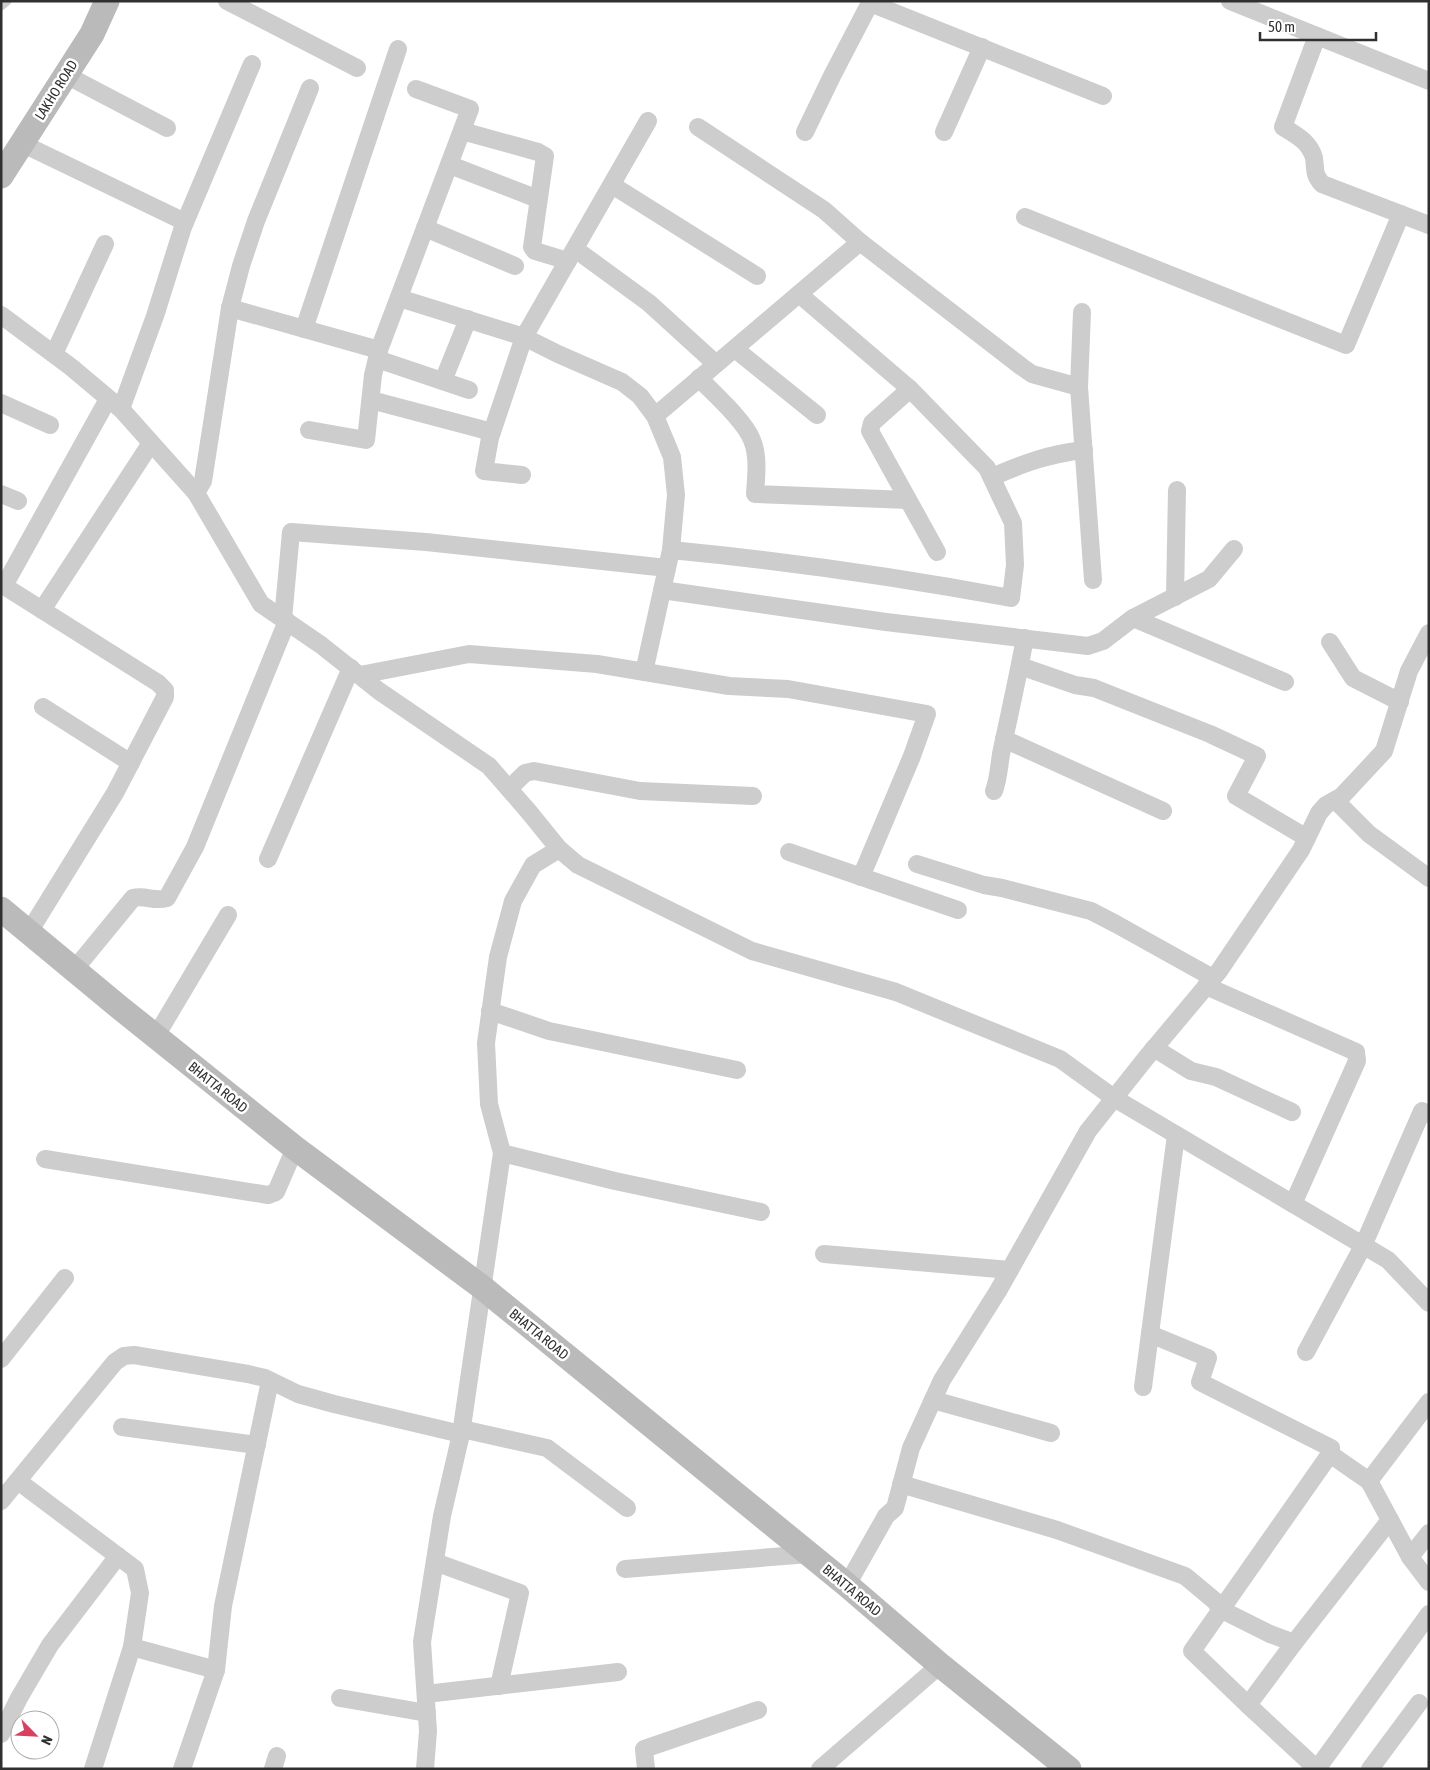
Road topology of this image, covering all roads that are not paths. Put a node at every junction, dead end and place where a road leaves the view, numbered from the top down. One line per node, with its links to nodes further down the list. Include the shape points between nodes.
1 (6, 1): 6 (lane)
2 (107, 1): 13 (main road, LAKHO ROAD, via 92,34)
3 (227, 1): 12 (street)
4 (1230, 1): 7 (street)
5 (871, 2): 9 (street); 22 (street)
6 (1, 6)
7 (1258, 6): 8 (street)
8 (1317, 36): 14 (street); 29 (street, via 1283,127 1304,139 1313,156 1315,176 1322,184)
9 (982, 47): 17 (street); 23 (street)
10 (398, 48): 45 (street)
11 (252, 64): 31 (street)
12 (357, 68)
13 (66, 75): 20 (street); 24 (main road, LAKHO ROAD)
14 (1429, 81)
15 (310, 88): 41 (street, via 256,221)
16 (416, 89): 21 (street, via 470,109)
17 (1103, 96)
18 (648, 121): 27 (street)
19 (698, 126): 34 (street, via 824,210)
20 (168, 128)
21 (462, 131): 25 (street); 28 (street, via 545,156)
22 (805, 132)
23 (944, 132)
24 (23, 144): 26 (main road, LAKHO ROAD); 31 (street)
25 (450, 165): 28 (street); 33 (street)
26 (1, 176)
27 (612, 185): 36 (street); 38 (street)
28 (538, 199): 36 (street, via 532,247 535,252)
29 (1401, 214): 30 (street, via 1346,345); 32 (street)
30 (1024, 217)
31 (185, 222): 58 (street, via 155,316)
32 (1429, 225)
33 (426, 228): 37 (street); 40 (street)
34 (860, 242): 39 (street); 53 (street, via 1032,374)
35 (105, 244): 48 (street)
36 (572, 255): 46 (street); 50 (street, via 648,303)
37 (515, 266)
38 (757, 276)
39 (799, 294): 47 (street); 54 (street)
40 (399, 298): 44 (street); 49 (street)
41 (230, 308): 45 (street); 69 (street, via 203,481)
42 (1082, 312): 53 (street)
43 (1, 315): 48 (street)
44 (468, 319): 46 (street); 52 (street)
45 (304, 329): 49 (street)
46 (524, 337): 60 (street, via 622,382 640,396); 63 (street)
47 (734, 349): 50 (street); 59 (street)
48 (54, 354): 58 (street)
49 (378, 355): 52 (street); 56 (street)
50 (716, 364): 51 (street)
51 (700, 378): 60 (street); 71 (street, via 747,429 757,463 755,494)
52 (443, 381): 55 (street)
53 (1080, 387): 65 (street)
54 (910, 389): 67 (street); 71 (street, via 872,423 870,431)
55 (469, 390)
56 (371, 400): 62 (street, via 366,440); 63 (street)
57 (1, 403): 61 (street)
58 (114, 404): 64 (street); 78 (street)
59 (816, 415)
60 (655, 416): 74 (street, via 672,457 676,495)
61 (50, 425)
62 (310, 430)
63 (492, 432): 66 (street, via 484,471)
64 (151, 443): 69 (street); 81 (street)
65 (1084, 450): 67 (street, via 1022,464); 77 (street)
66 (522, 475)
67 (992, 477): 74 (street, via 1013,523 1015,565 1010,598 924,582)
68 (1177, 490): 80 (street)
69 (196, 493): 83 (street, via 261,604)
70 (1, 494): 72 (street)
71 (908, 500): 75 (street)
72 (18, 501)
73 (1234, 549): 80 (street, via 1209,579)
74 (671, 550): 76 (street)
75 (936, 552)
76 (668, 568): 79 (street); 83 (street, via 426,542 291,532)
77 (1093, 580)
78 (3, 585): 81 (street)
79 (662, 590): 85 (street); 89 (street)
80 (1175, 597): 82 (street)
81 (42, 610): 94 (street, via 165,690 165,697)
82 (1133, 618): 85 (street, via 1102,641 1088,646); 90 (street)
83 (285, 620): 88 (street); 111 (street, via 195,847 167,898 133,898)
84 (1429, 632): 91 (street, via 1409,671)
85 (1025, 638): 87 (street)
86 (1330, 642): 91 (street, via 1353,678)
87 (1020, 666): 93 (street); 100 (street, via 1075,685 1094,688 1257,756 1236,796)
88 (355, 672): 89 (street, via 469,654 597,664); 95 (street, via 489,766); 103 (street)
89 (644, 672): 105 (street, via 729,686 788,689 927,714)
90 (1285, 682)
91 (1400, 702): 98 (street, via 1384,751)
92 (43, 707): 94 (street)
93 (1004, 739): 96 (street); 99 (street)
94 (131, 763): 110 (street)
95 (508, 789): 97 (street, via 525,773 534,771 640,791); 101 (street)
96 (994, 791)
97 (753, 796)
98 (1335, 800): 100 (street, via 1319,813); 106 (street, via 1369,834)
99 (1163, 811)
100 (1308, 838): 112 (street)
101 (559, 849): 113 (street, via 533,865 513,902 498,957); 117 (street, via 578,865 752,952 896,992 1060,1059)
102 (789, 852): 105 (street)
103 (268, 859)
104 (917, 864): 112 (street, via 984,885 1091,911)
105 (861, 877): 108 (street)
106 (1429, 878)
107 (1, 909): 110 (main road, BHATTA ROAD)
108 (958, 910)
109 (228, 915): 114 (street)
110 (29, 932): 111 (main road, BHATTA ROAD)
111 (74, 970): 114 (main road, BHATTA ROAD)
112 (1209, 982): 115 (street); 124 (street, via 1356,1052 1357,1061)
113 (490, 1011): 116 (street, via 549,1031); 122 (street, via 486,1042 489,1104)
114 (156, 1036): 121 (main road, BHATTA ROAD)
115 (1154, 1048): 117 (street); 118 (street, via 1191,1071 1216,1077)
116 (737, 1070)
117 (1114, 1098): 120 (street); 128 (street, via 1088,1131)
118 (1292, 1112)
119 (1429, 1114): 126 (street, via 1422,1111)
120 (1176, 1135): 124 (street); 132 (street)
121 (295, 1148): 123 (street, via 280,1186 268,1195); 130 (main road, BHATTA ROAD)
122 (502, 1153): 125 (street); 130 (street)
123 (45, 1159)
124 (1293, 1204): 126 (street)
125 (761, 1212)
126 (1363, 1246): 131 (street, via 1388,1260); 133 (street)
127 (824, 1254): 128 (street)
128 (1010, 1270): 137 (street)
129 (65, 1278): 134 (street)
130 (483, 1288): 140 (street); 150 (main road, BHATTA ROAD)
131 (1428, 1300)
132 (1150, 1334): 136 (street); 143 (street, via 1208,1358 1200,1382 1331,1448)
133 (1306, 1352)
134 (1, 1359)
135 (270, 1381): 140 (street, via 325,1402); 142 (street); 146 (street, via 248,1374 124,1356 115,1362)
136 (1143, 1387)
137 (933, 1400): 141 (street); 145 (street, via 911,1448)
138 (1429, 1402): 144 (street)
139 (122, 1427): 142 (street)
140 (462, 1432): 147 (street, via 546,1448); 153 (street, via 442,1516)
141 (1051, 1433)
142 (257, 1445): 162 (street, via 223,1606)
143 (1330, 1454): 144 (street); 157 (street)
144 (1369, 1481): 148 (street)
145 (901, 1484): 156 (street, via 895,1508 886,1516); 157 (street, via 1057,1530 1185,1576 1215,1600)
146 (8, 1487): 151 (street)
147 (627, 1508)
148 (1390, 1520): 152 (street); 159 (street)
149 (1429, 1533): 152 (street)
150 (809, 1554): 154 (street); 156 (main road, BHATTA ROAD)
151 (118, 1556): 160 (street, via 135,1569 140,1593); 171 (street, via 50,1645)
152 (1410, 1557): 155 (street)
153 (435, 1562): 164 (street, via 520,1593); 165 (street, via 422,1642)
154 (625, 1570)
155 (1429, 1582)
156 (847, 1585): 161 (main road, BHATTA ROAD)
157 (1220, 1610): 159 (street); 168 (street, via 1192,1651)
158 (1429, 1614): 168 (street, via 1317,1769)
159 (1294, 1643): 168 (street)
160 (132, 1647): 162 (street); 172 (street)
161 (940, 1665): 176 (street); 177 (main road, BHATTA ROAD)
162 (216, 1670): 173 (street)
163 (618, 1672): 164 (street)
164 (499, 1686): 165 (street)
165 (426, 1694): 170 (street)
166 (340, 1698): 170 (street)
167 (1419, 1703): 178 (street)
168 (1248, 1705)
169 (758, 1710): 175 (street, via 644,1749)
170 (427, 1713): 174 (street)
171 (1, 1734)
172 (93, 1769)
173 (182, 1769)
174 (425, 1769)
175 (646, 1769)
176 (820, 1769)
177 (1068, 1769)
178 (1370, 1769)

